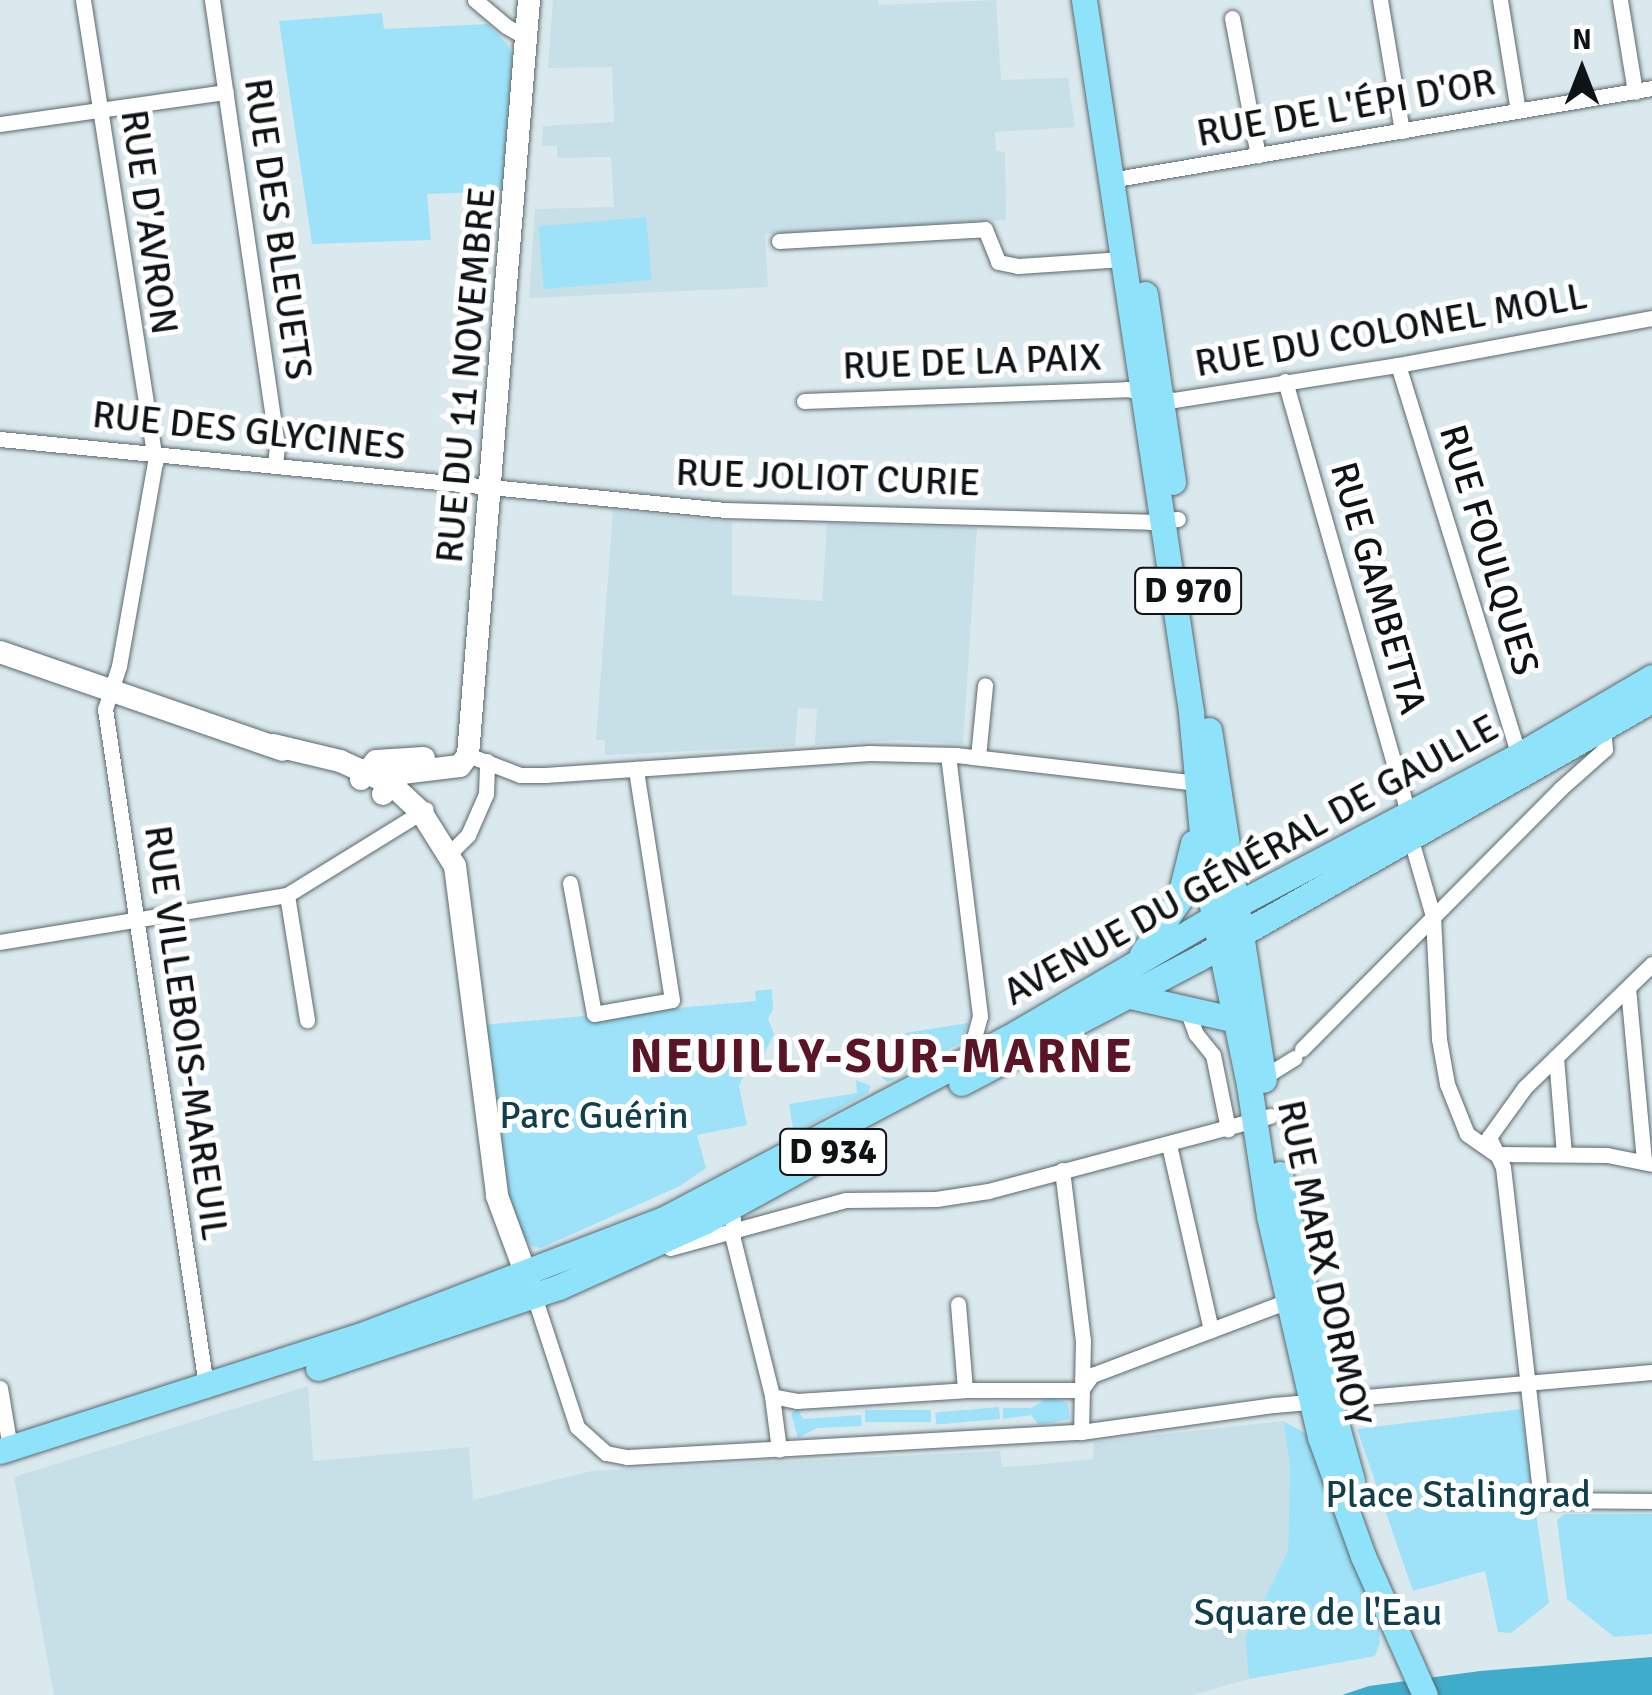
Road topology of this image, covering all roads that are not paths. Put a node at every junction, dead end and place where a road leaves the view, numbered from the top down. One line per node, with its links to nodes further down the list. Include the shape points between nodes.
1 (83, 0): 15 (street, RUE D'AVRON)
2 (212, 0): 13 (street, RUE DES BLEUETS)
3 (475, 0): 11 (street)
4 (528, 0): 11 (street, RUE DU 11 NOVEMBRE)
5 (1084, 0): 20 (main road, D 970)
6 (1092, 0): 20 (main road, D 970)
7 (1380, 0): 18 (street)
8 (1500, 0): 16 (street)
9 (1620, 0): 14 (street)
10 (1232, 18): 19 (street)
11 (527, 38): 31 (street, RUE DU 11 NOVEMBRE)
12 (1652, 88): 14 (street, RUE DE L'ÉPI D'OR)
13 (226, 92): 15 (street); 30 (street, RUE DES BLEUETS)
14 (1635, 92): 16 (street, RUE DE L'ÉPI D'OR)
15 (100, 111): 17 (street); 29 (street, RUE D'AVRON)
16 (1518, 111): 18 (street, RUE DE L'ÉPI D'OR)
17 (0, 124)
18 (1402, 131): 19 (street, RUE DE L'ÉPI D'OR)
19 (1258, 156): 20 (street, RUE DE L'ÉPI D'OR)
20 (1118, 179): 22 (main road, D 970); 26 (main road, D 970)
21 (778, 242): 22 (street, via 985,229 998,262)
22 (1123, 259): 26 (main road, D 970)
23 (1652, 318): 24 (street, RUE DU COLONEL MOLL)
24 (1398, 365): 25 (street, RUE DU COLONEL MOLL); 41 (street, RUE FOULQUES)
25 (1285, 381): 26 (street, RUE DU COLONEL MOLL, via 1174,400); 52 (street, RUE GAMBETTA)
26 (1152, 394): 27 (street, RUE DE LA PAIX, via 1127,389); 32 (main road, D 970)
27 (804, 401)
28 (0, 438): 29 (street, RUE DES GLYCINES)
29 (152, 452): 30 (street, RUE DES GLYCINES); 36 (street, RUE D'AVRON)
30 (275, 466): 31 (street, RUE DES GLYCINES)
31 (491, 488): 32 (street, RUE JOLIOT CURIE, via 724,510); 43 (street, RUE DU 11 NOVEMBRE)
32 (1170, 520): 47 (main road, D 970); 56 (main road, D 970)
33 (0, 652): 36 (street)
34 (1652, 676): 39 (main road, AVENUE DU GÉNÉRAL DE GAULLE / D 934)
35 (985, 685): 42 (street)
36 (111, 690): 46 (street); 58 (street, RUE VILLEBOIS-MAREUIL, via 104,709)
37 (1652, 700): 38 (main road, AVENUE DU GÉNÉRAL DE GAULLE / D 934)
38 (1603, 729): 44 (main road, AVENUE DU GÉNÉRAL DE GAULLE / D 934); 49 (street, via 1605,749)
39 (1564, 730): 41 (main road, AVENUE DU GÉNÉRAL DE GAULLE / D 934); 44 (street, via 1544,752)
40 (948, 754): 42 (street); 45 (street); 66 (street)
41 (1519, 755): 52 (main road, AVENUE DU GÉNÉRAL DE GAULLE / D 934)
42 (978, 757): 47 (street)
43 (477, 758): 45 (street, via 520,775); 46 (street, via 376,761); 48 (street, via 410,770); 53 (street, via 486,794 468,835)
44 (1544, 764): 49 (street); 52 (main road, AVENUE DU GÉNÉRAL DE GAULLE / D 934)
45 (636, 769): 54 (street, via 672,1000 594,1014)
46 (363, 776): 48 (street)
47 (1197, 784): 51 (main road, D 970)
48 (387, 789): 50 (street)
49 (1560, 789): 57 (street)
50 (420, 813): 53 (street); 55 (street)
51 (1199, 824): 56 (main road, D 970); 61 (main road, via 1180,900)
52 (1409, 827): 56 (main road, AVENUE DU GÉNÉRAL DE GAULLE / D 934); 57 (street, RUE GAMBETTA); 59 (main road, AVENUE DU GÉNÉRAL DE GAULLE / D 934)
53 (449, 854): 81 (street, via 460,883 497,1196)
54 (570, 883)
55 (287, 895): 58 (street); 67 (street)
56 (1224, 912): 59 (main road, D 970); 61 (main road, AVENUE DU GÉNÉRAL DE GAULLE / D 934)
57 (1433, 916): 72 (street, via 1298,1054); 76 (street, RUE GAMBETTA, via 1438,1039 1447,1084 1467,1134)
58 (136, 920): 60 (street); 87 (street, RUE VILLEBOIS-MAREUIL)
59 (1229, 941): 64 (main road, AVENUE DU GÉNÉRAL DE GAULLE / D 934); 68 (main road, D 970); 72 (main road, D 970)
60 (0, 942)
61 (1134, 964): 69 (main road, AVENUE DU GÉNÉRAL DE GAULLE / D 934)
62 (1652, 964): 63 (street)
63 (1628, 988): 70 (street); 78 (street)
64 (1126, 995): 65 (main road); 80 (main road, AVENUE DU GÉNÉRAL DE GAULLE / D 934)
65 (1186, 1007): 68 (main road); 74 (street, via 1212,1054)
66 (980, 1016): 69 (street); 71 (street)
67 (307, 1020)
68 (1237, 1025): 73 (main road, RUE MARX DORMOY / D 970)
69 (1006, 1039): 71 (main road, AVENUE DU GÉNÉRAL DE GAULLE / D 934)
70 (1556, 1057): 76 (street, via 1490,1132); 77 (street)
71 (968, 1060): 80 (main road, AVENUE DU GÉNÉRAL DE GAULLE / D 934)
72 (1264, 1078): 73 (main road, RUE MARX DORMOY / D 970)
73 (1262, 1117): 74 (street); 82 (main road, RUE MARX DORMOY / D 970); 92 (main road, RUE MARX DORMOY / D 970, via 1292,1239)
74 (1228, 1129): 75 (street)
75 (1169, 1145): 79 (street); 84 (street)
76 (1496, 1154): 77 (street); 86 (street, via 1503,1167)
77 (1564, 1154): 78 (street)
78 (1648, 1162)
79 (1062, 1170): 80 (street, via 966,1195); 90 (street, via 1083,1340)
80 (730, 1208): 81 (main road, AVENUE DU GÉNÉRAL DE GAULLE / D 934, via 604,1244); 81 (main road, AVENUE DU GÉNÉRAL DE GAULLE / D 934, via 632,1255); 91 (street)
81 (528, 1280): 87 (main road, D 934); 94 (street, via 570,1415 606,1453); 95 (main road, D 934, via 426,1333)
82 (1288, 1301): 84 (street); 92 (main road, RUE MARX DORMOY / D 970)
83 (958, 1304): 89 (street)
84 (1211, 1330): 90 (street, via 1092,1376)
85 (1652, 1372): 86 (street)
86 (1528, 1383): 92 (street); 96 (street, via 1541,1500)
87 (206, 1386): 95 (main road, D 934)
88 (0, 1388): 95 (street)
89 (965, 1390): 90 (street); 91 (street, via 797,1401)
90 (1081, 1390): 93 (street)
91 (772, 1396): 94 (street)
92 (1320, 1402): 93 (street); 97 (main road, RUE MARX DORMOY / D 970, via 1392,1619)
93 (1081, 1432): 94 (street)
94 (778, 1450)
95 (3, 1456)
96 (1652, 1500)
97 (1425, 1695)

